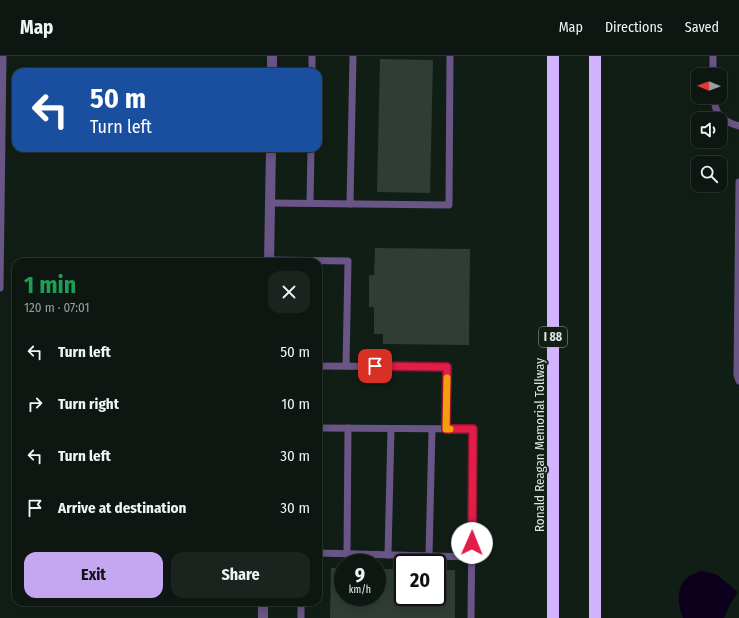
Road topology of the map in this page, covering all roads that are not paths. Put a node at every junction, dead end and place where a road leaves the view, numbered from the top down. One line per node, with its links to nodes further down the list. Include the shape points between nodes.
1 (3, 56): 23 (lane)
2 (272, 56): 9 (street)
3 (312, 56): 10 (lane)
4 (353, 56): 19 (lane)
5 (450, 56): 19 (lane, via 449,205)
6 (554, 56): 44 (highway, Ronald Reagan Memorial Tollway / I 88)
7 (595, 56): 45 (highway)
8 (713, 56): 11 (lane)
9 (272, 68)
10 (312, 68)
11 (713, 68)
12 (714, 104): 13 (lane, via 720,117)
13 (739, 126)
14 (271, 152): 17 (street)
15 (311, 152): 18 (lane)
16 (739, 182): 20 (lane)
17 (270, 203): 18 (lane); 21 (street)
18 (310, 203): 19 (lane)
19 (350, 204)
20 (738, 211): 26 (lane)
21 (269, 258)
22 (322, 261): 25 (lane, via 348,261)
23 (0, 288)
24 (322, 366): 25 (lane)
25 (346, 366): 31 (lane, via 447,367)
26 (739, 381)
27 (322, 428): 28 (lane)
28 (348, 428): 29 (lane); 33 (lane)
29 (391, 429): 30 (lane); 35 (lane)
30 (432, 429): 31 (lane); 34 (lane)
31 (446, 429): 38 (lane, via 473,429)
32 (322, 553): 33 (lane)
33 (347, 554)
34 (429, 554)
35 (388, 555): 36 (lane)
36 (394, 555)
37 (446, 556): 38 (lane)
38 (471, 557): 43 (lane)
39 (264, 606): 41 (street)
40 (301, 606): 42 (lane)
41 (263, 618)
42 (301, 618)
43 (471, 618)
44 (553, 618)
45 (595, 618)

